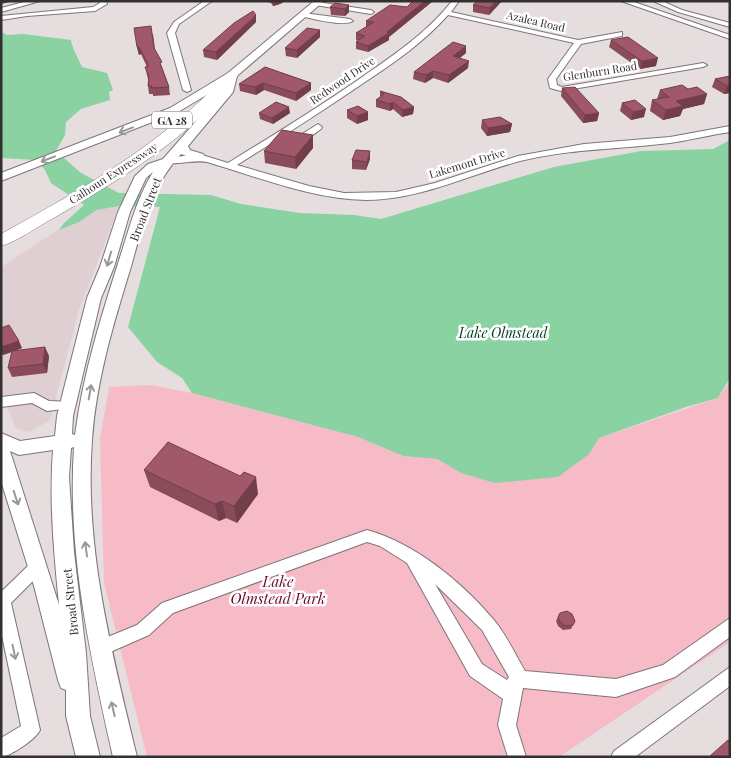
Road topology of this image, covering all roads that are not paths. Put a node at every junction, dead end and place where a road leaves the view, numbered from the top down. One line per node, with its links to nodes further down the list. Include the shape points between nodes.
1 (37, 1): 8 (street)
2 (102, 1): 12 (street, via 102,7 95,9)
3 (208, 1): 20 (street, via 176,23 170,33)
4 (456, 1): 10 (street, Redwood Drive)
5 (656, 1): 14 (street)
6 (318, 2): 9 (street); 11 (main road, GA 28)
7 (628, 2): 16 (street)
8 (1, 10)
9 (372, 12)
10 (448, 13): 17 (street, Azalea Road); 23 (street, Redwood Drive, via 405,51)
11 (303, 15): 13 (street); 19 (main road, GA 28)
12 (1, 18)
13 (350, 21)
14 (730, 26)
15 (619, 34): 17 (street, Azalea Road)
16 (730, 37)
17 (578, 42): 18 (street, Glenburn Road, via 552,79 553,86 561,90)
18 (703, 65)
19 (232, 76): 24 (main road, via 229,90); 25 (main road, one-way to 25, via 174,110); 29 (highway, Calhoun Expressway / GA 28, via 212,99 178,128)
20 (187, 90)
21 (318, 127): 23 (street, via 301,139)
22 (730, 129): 30 (street, Lakemont Drive, via 670,140 584,147 518,159 438,185 367,198 308,189)
23 (281, 135): 30 (street, Redwood Drive)
24 (182, 145): 26 (main road, via 185,152); 27 (main road)
25 (71, 151): 31 (main road, one-way to 31)
26 (199, 157): 27 (street, Lakemont Drive); 28 (street, Lakemont Drive)
27 (168, 161): 32 (main road, Broad Street, via 146,171); 33 (main road, Broad Street)
28 (215, 162): 30 (street, Lakemont Drive); 33 (street, Lakemont Drive, via 179,166)
29 (118, 165): 35 (highway, Calhoun Expressway / GA 28); 36 (highway, Calhoun Expressway / GA 28, via 87,191)
30 (230, 165)
31 (1, 177)
32 (136, 184): 34 (main road, Broad Street)
33 (152, 185): 40 (main road, Broad Street, one-way to 33, via 95,362)
34 (124, 212): 38 (main road, Broad Street, one-way to 38, via 94,298)
35 (1, 229)
36 (1, 241)
37 (1, 402): 38 (street, via 34,398 47,406)
38 (67, 405): 41 (main road, Broad Street)
39 (1, 440): 41 (main road, via 19,448)
40 (83, 440): 41 (main road); 46 (main road, Broad Street, one-way to 40, via 83,532)
41 (62, 443): 50 (main road, Broad Street, via 63,533)
42 (1, 453): 44 (main road, one-way to 44)
43 (412, 558): 46 (street, via 384,541 367,536 168,608 143,630); 48 (street, via 431,570 488,625); 49 (street, via 476,670)
44 (38, 566): 50 (main road); 51 (street, one-way to 51, via 3,601 31,730)
45 (730, 626): 48 (street, via 660,675 616,688)
46 (99, 649): 53 (main road, Broad Street, one-way to 46)
47 (730, 675): 55 (street)
48 (520, 679): 49 (street, via 514,684)
49 (512, 695): 54 (street, via 507,725)
50 (78, 716): 52 (main road, Broad Street)
51 (1, 749)
52 (88, 757)
53 (125, 757)
54 (517, 757)
55 (620, 757)

